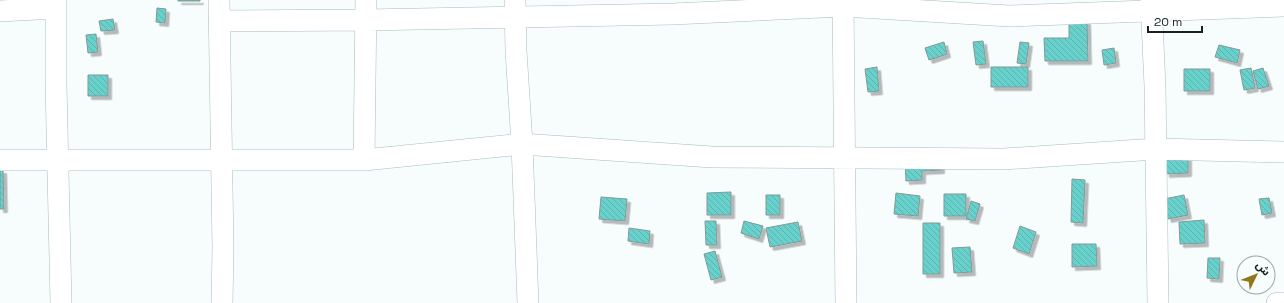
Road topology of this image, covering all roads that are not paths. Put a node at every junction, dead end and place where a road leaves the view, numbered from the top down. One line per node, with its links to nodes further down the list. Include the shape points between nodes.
1 (218, 0): 10 (street)
2 (366, 0): 9 (street)
3 (844, 3): 5 (street, via 1009,16); 7 (street, via 673,14); 14 (street)
4 (56, 4): 8 (street); 16 (street)
5 (1151, 5): 6 (street); 12 (street)
6 (1284, 6)
7 (515, 9): 9 (street); 11 (street)
8 (0, 11)
9 (366, 20): 10 (street); 18 (street)
10 (219, 21): 17 (street)
11 (522, 144): 14 (street, via 712,157); 18 (street); 21 (street)
12 (1156, 149): 13 (street); 14 (street, via 1004,159); 23 (street)
13 (1284, 152)
14 (844, 158): 22 (street)
15 (0, 160): 16 (street)
16 (58, 160): 17 (street); 19 (street)
17 (221, 160): 18 (street); 20 (street)
18 (364, 160)
19 (61, 303)
20 (222, 303)
21 (528, 303)
22 (846, 303)
23 (1158, 303)
24 (1277, 303): 25 (street)
25 (1284, 303)

